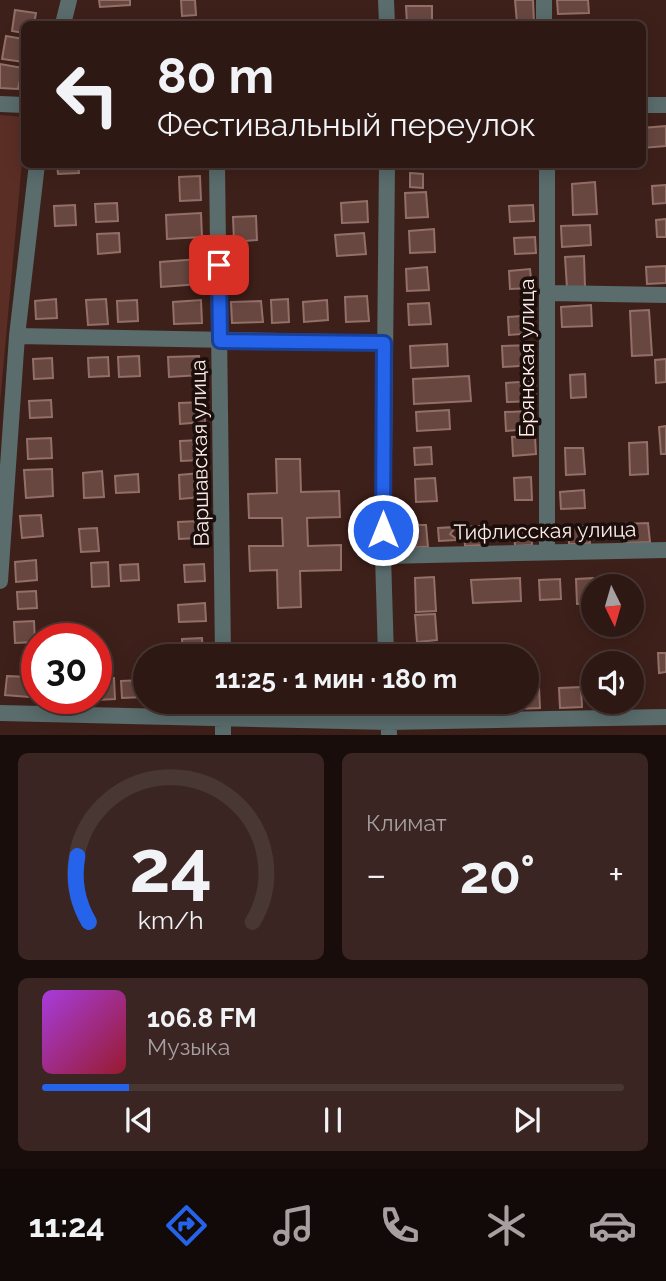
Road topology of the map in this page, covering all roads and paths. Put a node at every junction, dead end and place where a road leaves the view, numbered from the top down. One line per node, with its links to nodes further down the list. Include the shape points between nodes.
1 (69, 0): 4 (street)
2 (386, 0): 5 (street)
3 (544, 0): 6 (street)
4 (64, 21)
5 (387, 21)
6 (544, 21)
7 (0, 104): 8 (street)
8 (21, 105)
9 (646, 105): 10 (street)
10 (666, 105)
11 (37, 168): 17 (street)
12 (217, 168): 18 (street, Варшавская улица)
13 (387, 168): 19 (street)
14 (547, 168): 15 (street, Брянская улица)
15 (549, 293): 16 (street); 21 (street, Брянская улица)
16 (666, 295)
17 (17, 336): 18 (street); 23 (street)
18 (220, 341): 19 (street); 24 (street, Варшавская улица)
19 (384, 343): 22 (street)
20 (666, 550): 21 (street, Тифлисская улица)
21 (547, 552): 22 (street, Тифлисская улица)
22 (383, 556): 25 (street)
23 (0, 581)
24 (223, 644)
25 (386, 644)
26 (0, 713): 28 (street)
27 (666, 717): 29 (street)
28 (224, 727): 29 (street)
29 (389, 729)

